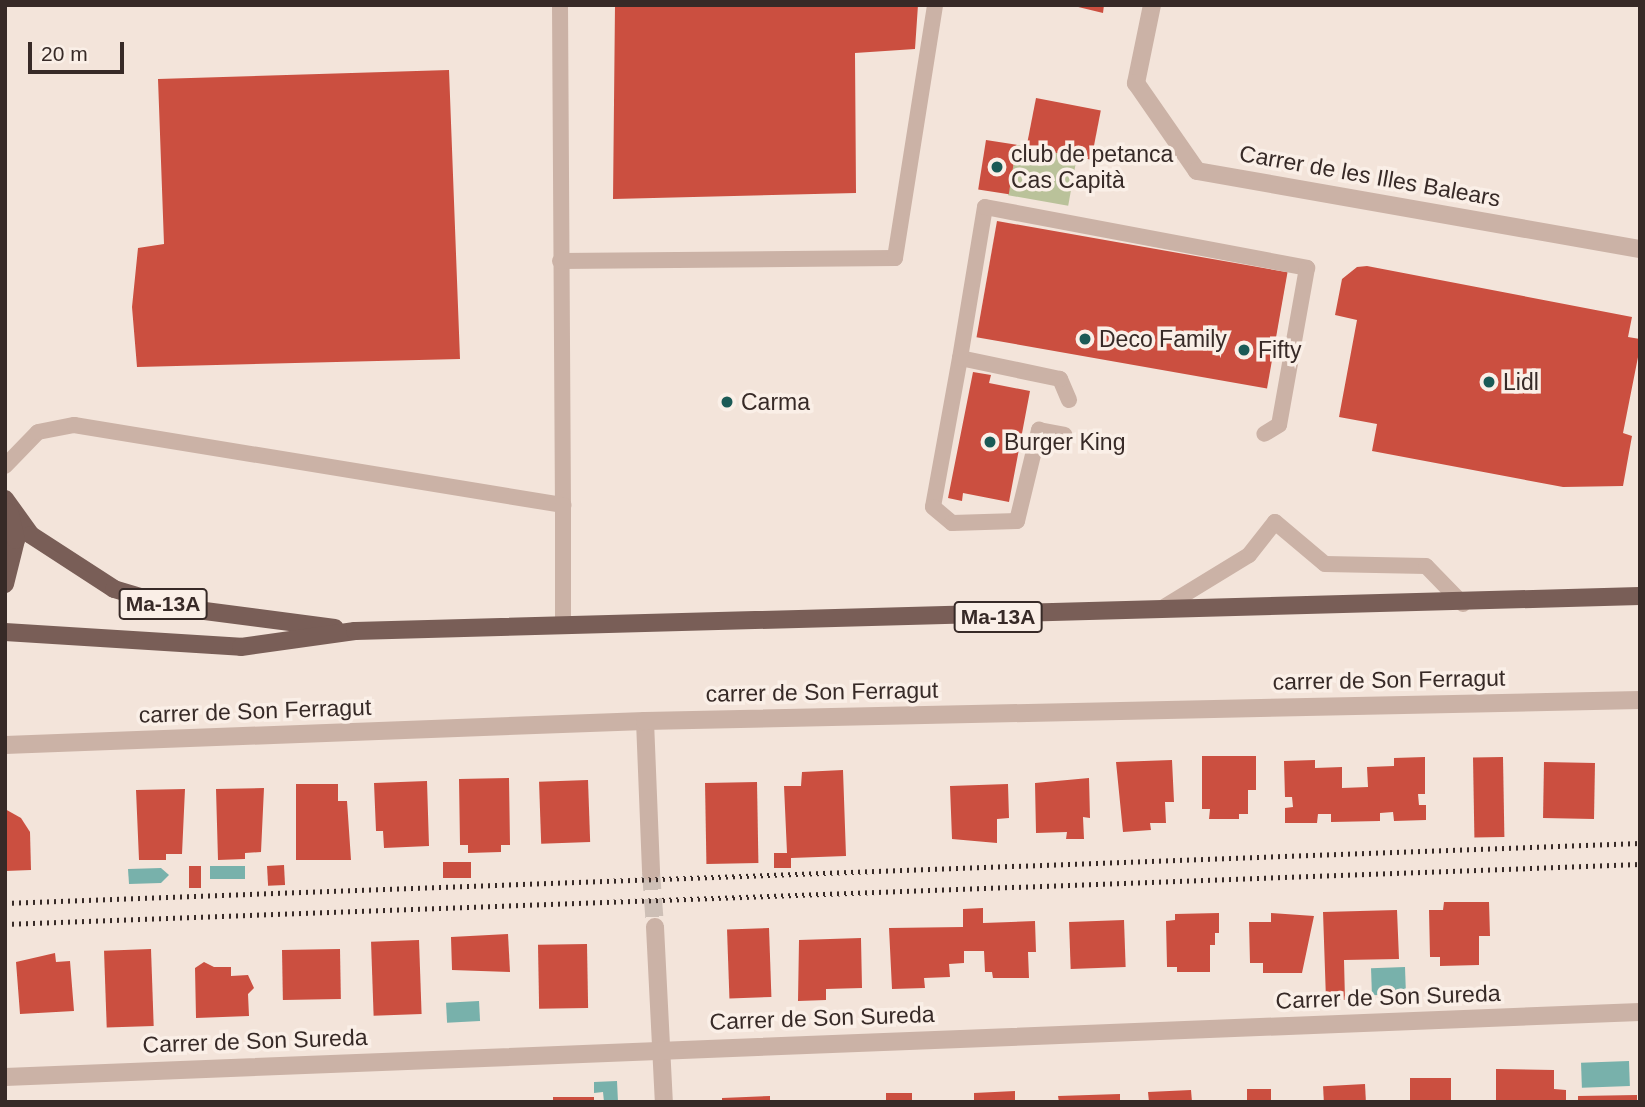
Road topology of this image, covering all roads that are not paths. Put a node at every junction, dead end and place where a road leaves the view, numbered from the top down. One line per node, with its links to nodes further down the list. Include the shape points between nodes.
1 (560, 5): 5 (lane)
2 (936, 5): 5 (lane, via 895,258)
3 (1152, 5): 4 (street, Carrer de les Illes Balears, via 1136,83 1197,171)
4 (1640, 249)
5 (560, 261): 12 (lane)
6 (960, 358): 7 (lane, via 1060,379); 8 (lane, via 985,207 1307,268 1279,425); 9 (lane, via 933,507 952,523 1017,521 1039,430)
7 (1069, 400)
8 (1264, 433)
9 (1065, 435)
10 (5, 466): 12 (lane, via 38,432 74,425)
11 (5, 500): 13 (main road, Ma-13A, via 16,540); 19 (main road, Ma-13A, via 31,535 114,589 174,607)
12 (563, 505): 17 (lane)
13 (5, 584)
14 (1640, 596): 15 (main road, Ma-13A)
15 (1463, 604): 16 (main road, Ma-13A); 16 (lane, via 1426,566 1325,565 1275,522 1249,555)
16 (1157, 611): 17 (main road, Ma-13A)
17 (563, 626): 19 (main road, Ma-13A)
18 (5, 632): 19 (main road, Ma-13A, via 241,647)
19 (355, 632)
20 (1640, 700): 21 (street, carrer de Son Ferragut)
21 (645, 721): 22 (street, carrer de Son Ferragut); 23 (street)
22 (5, 746)
23 (651, 872)
24 (655, 927): 26 (street)
25 (1640, 1012): 26 (street, Carrer de Son Sureda)
26 (662, 1048): 27 (street, Carrer de Son Sureda); 28 (street)
27 (5, 1077)
28 (664, 1102)

